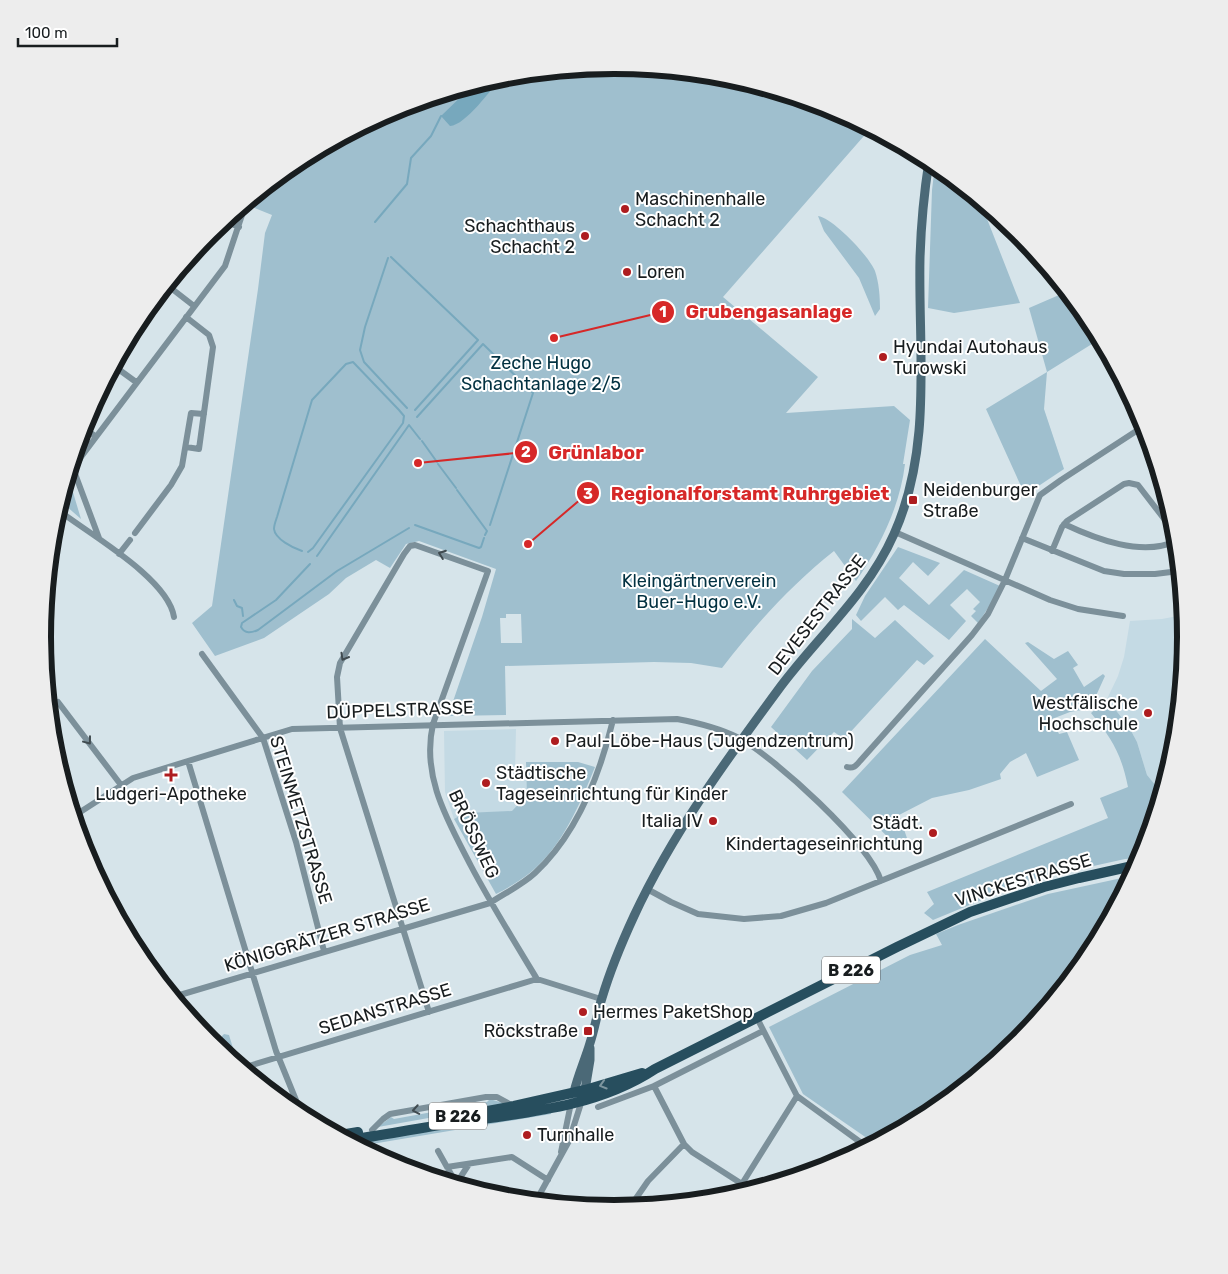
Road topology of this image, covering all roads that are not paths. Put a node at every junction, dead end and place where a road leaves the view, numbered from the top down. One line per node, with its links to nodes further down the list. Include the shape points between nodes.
1 (928, 170): 20 (street, DEVESESTRASSE, via 920,258 918,442 907,498)
2 (243, 214): 4 (street)
3 (232, 224): 4 (street)
4 (239, 228): 6 (street, via 227,262)
5 (172, 289): 6 (street)
6 (194, 306): 7 (street)
7 (186, 318): 9 (street); 10 (street, via 209,335 212,342)
8 (119, 370): 9 (street)
9 (136, 382): 13 (street)
10 (204, 414): 14 (street, via 191,413); 14 (street, via 199,449)
11 (1137, 430): 22 (street, via 1044,492 1036,502)
12 (90, 432): 13 (street)
13 (96, 437): 15 (street)
14 (186, 447): 21 (street, via 182,466 171,485)
15 (78, 464)
16 (75, 474): 23 (street)
17 (65, 515): 23 (street)
18 (1164, 519): 19 (street, via 1138,485 1129,482)
19 (1064, 524): 25 (street, via 1123,545); 26 (street)
20 (895, 532): 29 (street); 38 (street, DEVESESTRASSE, via 864,588 790,675)
21 (135, 534)
22 (1022, 538): 26 (street); 29 (street)
23 (99, 539): 27 (street)
24 (130, 540): 27 (street)
25 (1169, 543)
26 (1052, 551): 28 (street, via 1104,572)
27 (119, 554): 31 (street, via 150,577)
28 (1173, 572)
29 (1005, 580): 30 (street, via 1078,609); 40 (street, via 988,614 972,636 856,766)
30 (1123, 616)
31 (174, 617)
32 (202, 654): 37 (street, STEINMETZSTRASSE)
33 (55, 704): 41 (street, one-way to 41, via 58,702)
34 (613, 720): 35 (street, DÜPPELSTRASSE); 38 (street, DÜPPELSTRASSE, via 677,719 706,724); 47 (street, KÖNIGGRÄTZER STRASSE, via 591,789 556,850 530,877)
35 (433, 724): 36 (street, DÜPPELSTRASSE); 36 (street, BRÖSSWEG, one-way to 36, via 488,570 415,545 409,548 340,663 337,677); 47 (street, BRÖSSWEG, via 431,765 439,802)
36 (340, 728): 37 (street, DÜPPELSTRASSE, via 292,728); 48 (street)
37 (263, 738): 39 (street, DÜPPELSTRASSE); 49 (street, STEINMETZSTRASSE, via 296,842)
38 (742, 740): 45 (street, DÜPPELSTRASSE, via 788,774 821,805 862,850); 46 (street, DEVESESTRASSE, via 690,814)
39 (188, 761): 41 (street, DÜPPELSTRASSE, via 133,778); 50 (street)
40 (847, 766)
41 (121, 785): 43 (street, DÜPPELSTRASSE)
42 (1071, 804): 45 (street)
43 (79, 813)
44 (1127, 867): 55 (main road, VINCKESTRASSE / B 226, via 1044,887 970,912)
45 (881, 881): 46 (street, via 810,909 755,919 698,914)
46 (647, 889): 53 (street, DEVESESTRASSE)
47 (490, 903): 48 (street, KÖNIGGRÄTZER STRASSE); 51 (street, BRÖSSWEG)
48 (403, 928): 49 (street, KÖNIGGRÄTZER STRASSE); 54 (street)
49 (324, 951): 50 (street, KÖNIGGRÄTZER STRASSE)
50 (252, 973): 52 (street, KÖNIGGRÄTZER STRASSE); 58 (street)
51 (537, 978): 53 (street); 54 (street, SEDANSTRASSE)
52 (180, 994)
53 (601, 999): 57 (street, DEVESESTRASSE)
54 (429, 1012): 58 (street, SEDANSTRASSE)
55 (757, 1018): 56 (street); 60 (main road, VINCKESTRASSE / B 226)
56 (763, 1031): 61 (street); 64 (street)
57 (590, 1046): 62 (street, DEVESESTRASSE); 63 (street, DEVESESTRASSE)
58 (278, 1057): 59 (street, SEDANSTRASSE); 65 (street)
59 (250, 1066)
60 (655, 1070): 62 (main road, VINCKESTRASSE / B 226, one-way to 62); 66 (main road, VINCKESTRASSE / B 226, via 620,1089)
61 (654, 1086): 67 (street); 71 (street)
62 (585, 1090): 63 (main road, VINCKESTRASSE / B 226); 66 (street)
63 (574, 1092): 66 (street); 68 (main road, VINCKESTRASSE / B 226, one-way to 68, via 514,1106)
64 (796, 1096): 70 (street); 79 (street)
65 (296, 1102)
66 (577, 1102): 69 (main road, VINCKESTRASSE / B 226); 73 (street, via 569,1142); 73 (street, via 567,1118)
67 (598, 1107)
68 (351, 1134)
69 (359, 1138)
70 (861, 1143)
71 (684, 1144): 79 (street); 81 (street, via 648,1181)
72 (438, 1151): 75 (street)
73 (560, 1156): 78 (street)
74 (469, 1164): 75 (street); 77 (street); 78 (street, via 512,1157)
75 (447, 1167): 76 (street)
76 (452, 1176)
77 (459, 1178)
78 (548, 1180): 80 (street)
79 (742, 1184)
80 (540, 1195)
81 (635, 1199)

